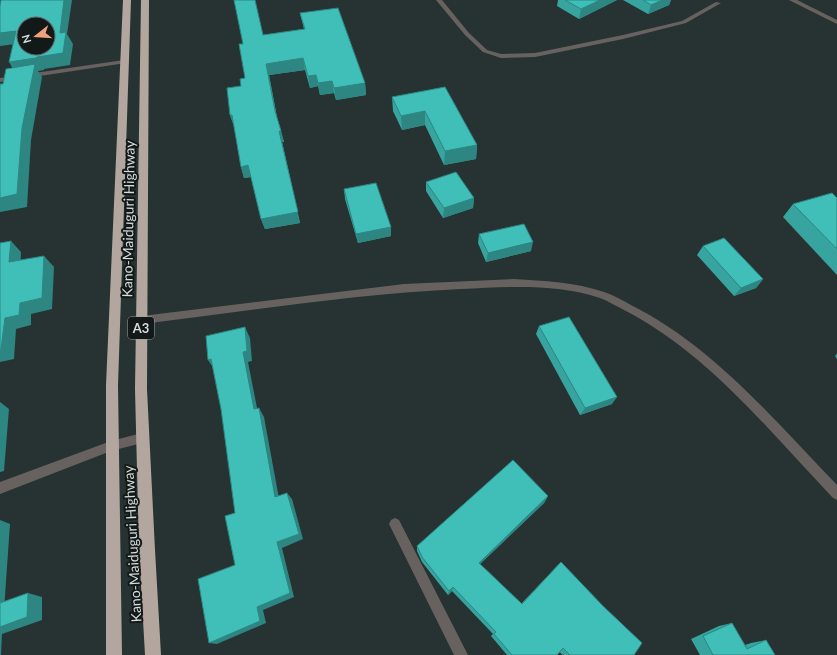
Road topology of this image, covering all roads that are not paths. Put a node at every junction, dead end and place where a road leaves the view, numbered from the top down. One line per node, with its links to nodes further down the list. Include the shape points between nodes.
1 (127, 0): 7 (highway, Kano-Maiduguri Highway / A3)
2 (145, 0): 9 (highway, Kano-Maiduguri Highway / A3)
3 (439, 0): 5 (street, via 485,51 501,56 535,55 623,37 684,22)
4 (792, 0): 6 (street)
5 (718, 3)
6 (837, 22)
7 (124, 62): 8 (street); 11 (highway, Kano-Maiduguri Highway / A3)
8 (0, 80)
9 (142, 320): 10 (highway, Kano-Maiduguri Highway / A3); 13 (street, via 412,288 514,283 558,285 602,295 648,318 696,352 738,390)
10 (142, 438): 11 (street); 16 (highway, Kano-Maiduguri Highway / A3)
11 (111, 446): 12 (street); 15 (highway, Kano-Maiduguri Highway / A3)
12 (0, 488)
13 (837, 494)
14 (395, 524): 17 (street)
15 (114, 655)
16 (153, 655)
17 (461, 655)

